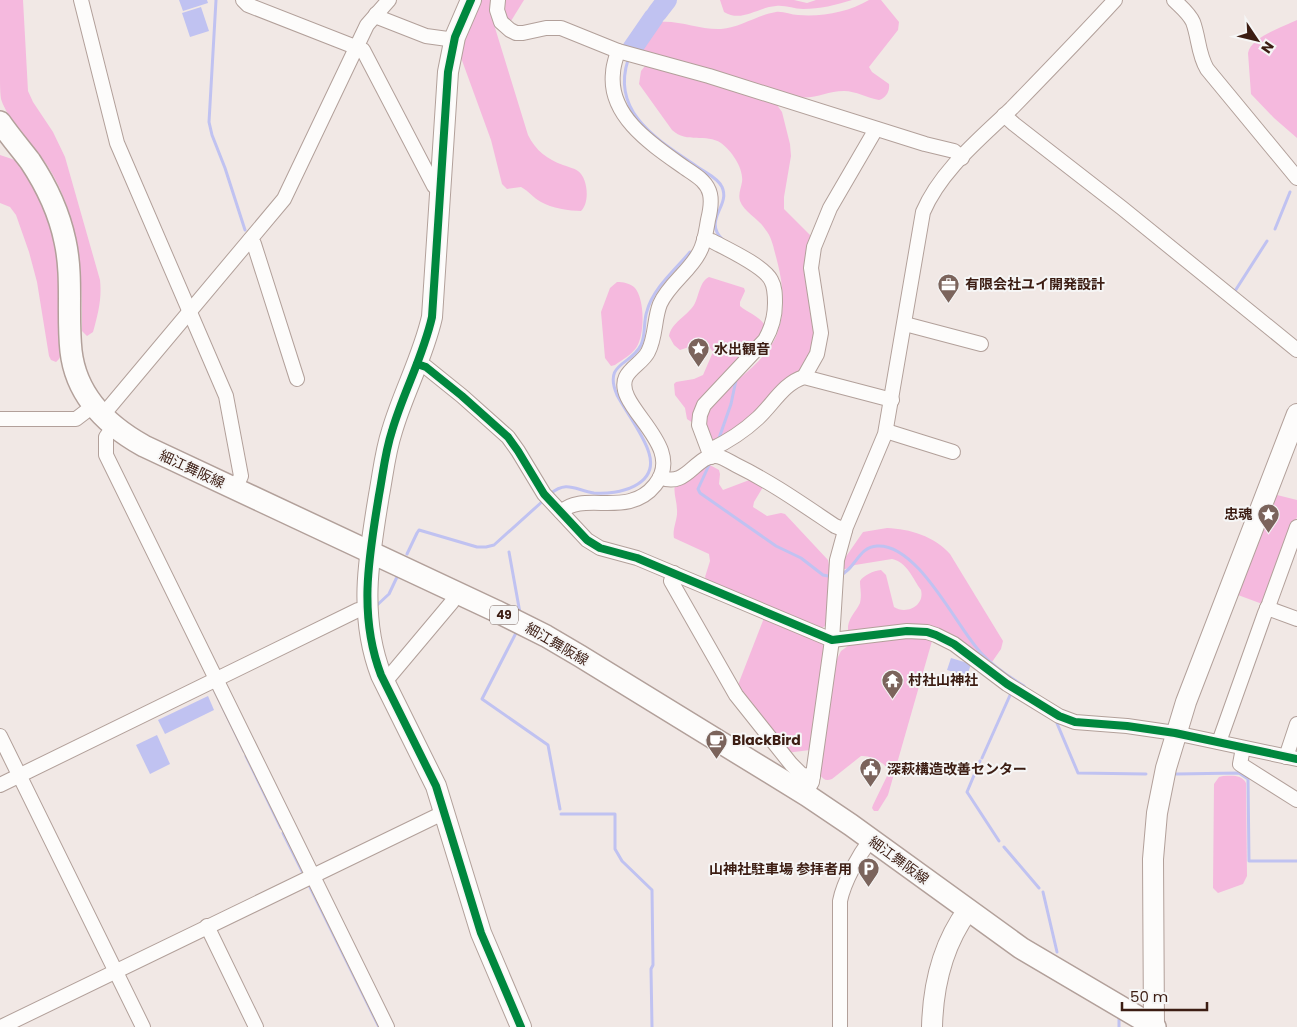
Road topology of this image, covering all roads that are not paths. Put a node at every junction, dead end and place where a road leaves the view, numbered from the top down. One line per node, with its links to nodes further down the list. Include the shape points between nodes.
1 (81, 0): 20 (street, via 117,144)
2 (242, 0): 10 (street)
3 (388, 0): 8 (street)
4 (471, 0): 9 (street)
5 (498, 0): 11 (street, via 498,16 510,30 523,33 561,28)
6 (1115, 0): 12 (street)
7 (1174, 0): 16 (street, via 1189,15 1200,57 1207,69)
8 (376, 14): 9 (street, via 426,36); 10 (street)
9 (455, 40): 17 (street, via 448,72)
10 (357, 47): 17 (street, via 363,50 434,186); 19 (street, via 284,199)
11 (618, 51): 14 (street); 18 (street, via 613,84 619,104 630,122 651,144 708,187 711,201)
12 (1004, 115): 15 (street); 23 (street)
13 (0, 122): 29 (main road, via 39,175 60,223 70,275 73,364 84,391)
14 (876, 129): 15 (street, via 954,151); 25 (street, via 844,181 814,247 811,268 821,333 817,354)
15 (962, 158): 21 (street, via 934,190 923,212)
16 (1297, 178)
17 (441, 187): 24 (street, via 432,317)
18 (704, 239): 33 (street, via 761,269 771,280 775,295 771,331 702,409 699,425); 34 (street, via 698,255 664,298 650,350 626,375 624,382 626,395 661,452)
19 (250, 240): 20 (street); 26 (street, via 254,244)
20 (190, 312): 29 (street); 35 (street, via 226,396 241,476)
21 (905, 324): 22 (street); 27 (street)
22 (981, 344)
23 (1297, 350)
24 (417, 364): 36 (street, via 426,367 508,437 539,487); 39 (street, via 389,441)
25 (804, 377): 27 (street); 33 (street, via 782,392 750,425)
26 (297, 379)
27 (892, 400): 31 (street)
28 (1297, 414): 49 (street)
29 (103, 416): 30 (street); 35 (main road, 細江舞阪線 / 49, via 144,446); 46 (street, via 106,455)
30 (0, 419)
31 (886, 431): 32 (street); 38 (street)
32 (953, 452)
33 (710, 453): 34 (street, via 674,480); 38 (street, via 763,478)
34 (660, 478): 36 (street, via 648,492 628,502 573,504)
35 (235, 489): 39 (main road, 細江舞阪線 / 49)
36 (560, 512): 40 (street, via 587,540 600,548)
37 (1297, 527): 42 (street)
38 (845, 530): 45 (street, via 836,577)
39 (370, 553): 41 (main road, 細江舞阪線 / 49); 43 (street)
40 (674, 574): 45 (street); 55 (street, via 671,581 736,695)
41 (456, 593): 47 (street, via 440,617); 55 (main road, 細江舞阪線 / 49, via 554,641)
42 (1267, 608): 44 (street); 51 (street)
43 (367, 610): 46 (street, via 358,610); 47 (street, via 371,645)
44 (1297, 619)
45 (832, 640): 49 (street, via 907,631 927,632 954,644 1007,684 1067,720); 55 (street)
46 (216, 679): 54 (street); 60 (street)
47 (383, 680): 58 (street, via 436,786)
48 (1297, 724): 53 (street)
49 (1175, 733): 51 (street); 71 (street, via 1161,790 1153,859)
50 (0, 736): 54 (street)
51 (1219, 742): 52 (street)
52 (1243, 748): 53 (street); 57 (street, via 1240,764)
53 (1292, 758)
54 (20, 776): 56 (street); 63 (street)
55 (809, 785): 59 (main road, 細江舞阪線 / 49)
56 (0, 786)
57 (1297, 800)
58 (445, 812): 60 (street); 68 (street, via 481,934)
59 (871, 839): 61 (main road, 細江舞阪線 / 49); 69 (street, via 840,901)
60 (312, 875): 62 (street); 67 (street)
61 (968, 910): 70 (street, via 956,927 942,961 935,989); 71 (main road, 細江舞阪線 / 49, via 1034,956)
62 (207, 926): 63 (street); 66 (street)
63 (116, 971): 64 (street); 65 (street)
64 (1, 1027)
65 (143, 1027)
66 (256, 1027)
67 (387, 1027)
68 (521, 1027)
69 (840, 1027)
70 (932, 1027)
71 (1154, 1027)

